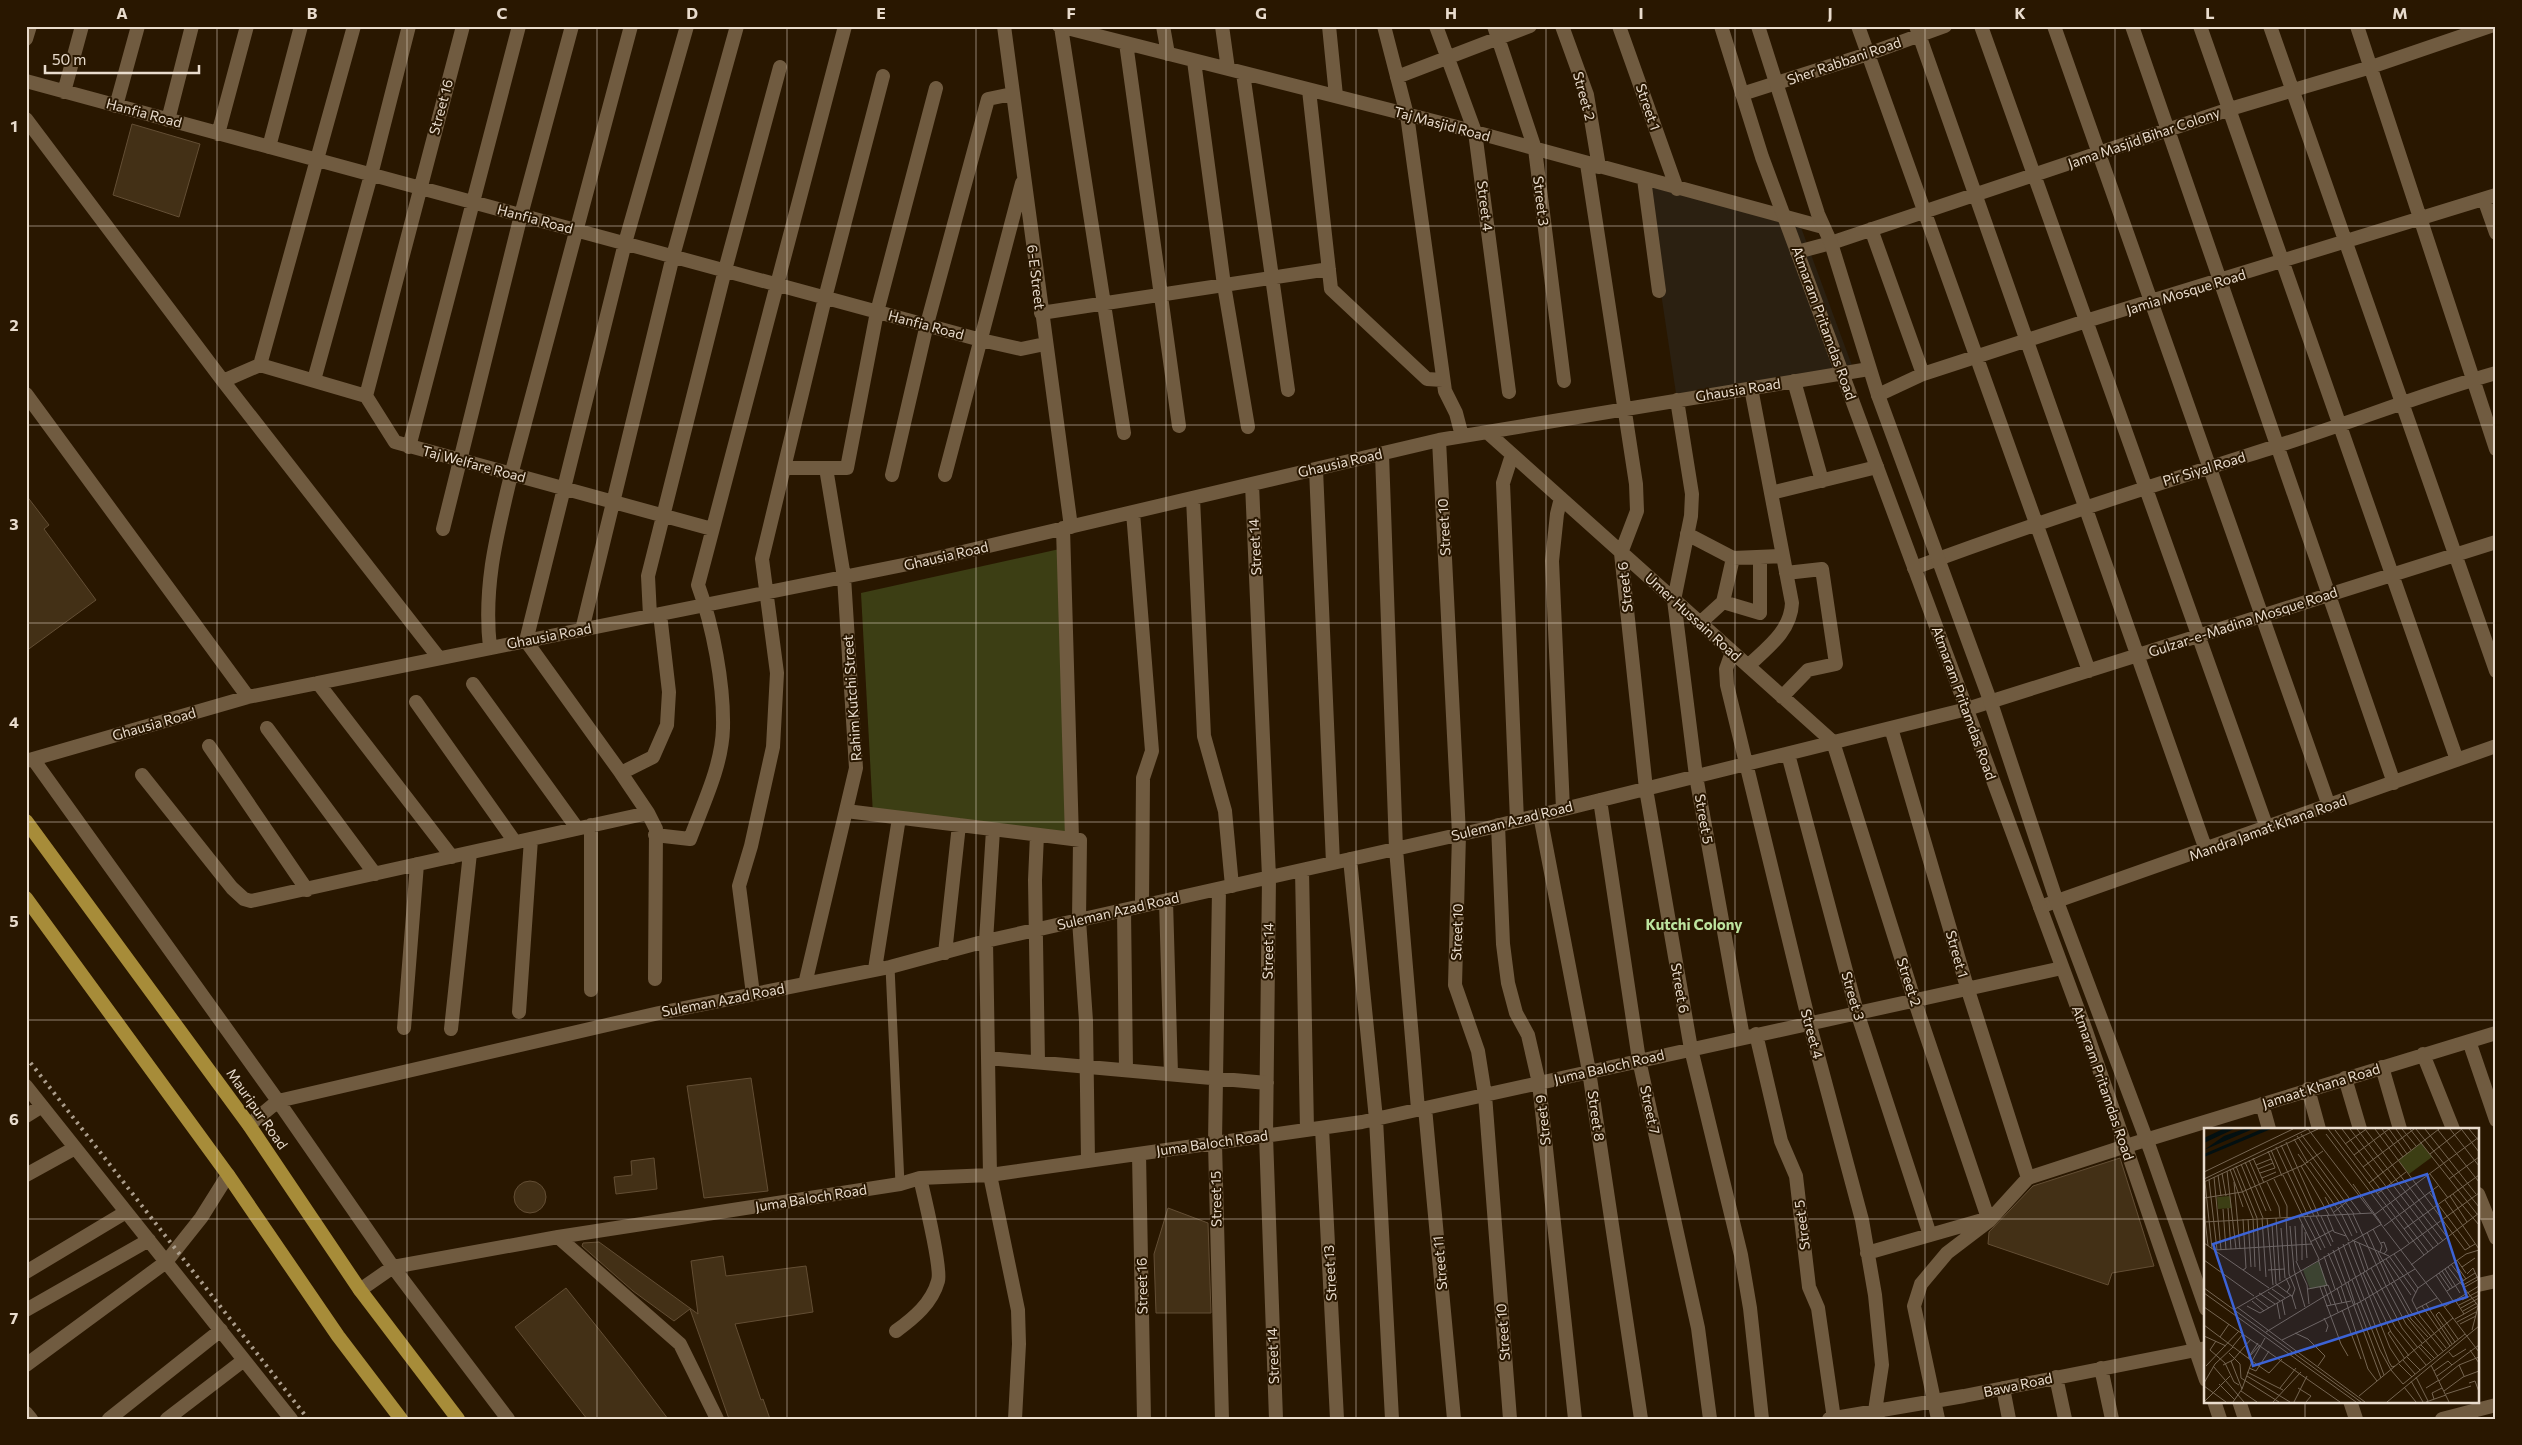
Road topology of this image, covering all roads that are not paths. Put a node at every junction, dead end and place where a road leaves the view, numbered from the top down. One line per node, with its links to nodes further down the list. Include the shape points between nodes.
1 (30, 26): 40 (street)
2 (82, 26): 57 (street)
3 (138, 26): 61 (street)
4 (192, 26): 65 (street)
5 (247, 26): 68 (street)
6 (301, 26): 69 (street)
7 (354, 26): 72 (street)
8 (409, 26): 74 (street)
9 (463, 26): 78 (street, Street 16)
10 (519, 26): 82 (street)
11 (572, 26): 84 (street)
12 (631, 26): 89 (street)
13 (687, 26): 92 (street)
14 (737, 26): 95 (street)
15 (845, 26): 101 (street)
16 (1004, 26): 58 (street, 6-E Street)
17 (1060, 26): 38 (street, Taj Masjid Road); 107 (street)
18 (1164, 26): 42 (street)
19 (1222, 26): 48 (street)
20 (1329, 26): 60 (street)
21 (1384, 26): 51 (street)
22 (1436, 26): 44 (street, Street 4)
23 (1530, 26): 39 (street)
24 (1562, 26): 73 (street, Street 2, via 1587,95)
25 (1619, 26): 79 (street, Street 1)
26 (1721, 26): 59 (street, Atmaram Pritamdas Road)
27 (1758, 26): 53 (street, Atmaram Pritamdas Road)
28 (1858, 26): 43 (street)
29 (1945, 26): 37 (street, Sher Rabbani Road)
30 (1981, 26): 75 (street)
31 (2054, 26): 71 (street)
32 (2132, 26): 66 (street)
33 (2200, 26): 62 (street)
34 (2270, 26): 56 (street)
35 (2357, 26): 47 (street)
36 (2491, 26): 47 (street, Jama Masjid Bihar Colony)
37 (1917, 31): 43 (street, Sher Rabbani Road); 80 (street)
38 (1107, 32): 41 (street, Taj Masjid Road)
39 (1496, 32): 44 (street); 70 (street, Street 3)
40 (26, 40)
41 (1126, 43): 42 (street, Taj Masjid Road); 104 (street)
42 (1168, 54): 45 (street, Taj Masjid Road)
43 (1868, 54): 53 (street, Sher Rabbani Road); 83 (street)
44 (1448, 59): 51 (street); 67 (street, Street 4)
45 (1194, 61): 48 (street, Taj Masjid Road); 102 (street)
46 (780, 67): 98 (street)
47 (2371, 67): 56 (street, Jama Masjid Bihar Colony); 86 (street)
48 (1228, 69): 49 (street, Taj Masjid Road)
49 (1243, 73): 55 (street, Taj Masjid Road); 99 (street)
50 (883, 76): 105 (street)
51 (1397, 76): 63 (street)
52 (26, 81): 57 (street, Hanfia Road)
53 (1777, 83): 59 (street, Sher Rabbani Road); 87 (street, Atmaram Pritamdas Road)
54 (936, 88): 108 (street)
55 (1309, 90): 60 (street, Taj Masjid Road); 97 (street)
56 (2293, 91): 62 (street, Jama Masjid Bihar Colony); 91 (street)
57 (64, 92): 61 (street, Hanfia Road)
58 (1012, 94): 76 (street, 6-E Street); 111 (street, via 988,99)
59 (1742, 94): 85 (street, Atmaram Pritamdas Road)
60 (1336, 96): 63 (street, Taj Masjid Road)
61 (116, 106): 65 (street, Hanfia Road)
62 (2230, 109): 66 (street, Jama Masjid Bihar Colony); 96 (street)
63 (1407, 114): 67 (street, Taj Masjid Road); 122 (street)
64 (26, 119): 124 (street)
65 (168, 120): 68 (street, Hanfia Road)
66 (2168, 131): 71 (street, Jama Masjid Bihar Colony); 100 (street)
67 (1475, 132): 70 (street, Taj Masjid Road); 129 (street, Street 4)
68 (218, 134): 69 (street, Hanfia Road)
69 (269, 147): 72 (street, Hanfia Road)
70 (1535, 149): 73 (street, Taj Masjid Road); 125 (street, Street 3)
71 (2099, 154): 75 (street, Jama Masjid Bihar Colony); 106 (street)
72 (317, 160): 74 (street, Hanfia Road); 116 (street)
73 (1593, 166): 77 (street, Taj Masjid Road); 135 (street, Street 2)
74 (371, 175): 78 (street, Hanfia Road); 121 (street)
75 (2034, 175): 80 (street, Jama Masjid Bihar Colony); 110 (street)
76 (1024, 176): 109 (street, 6-E Street); 112 (street)
77 (1644, 179): 79 (street, Taj Masjid Road); 103 (street)
78 (420, 188): 82 (street, Hanfia Road); 132 (street, Street 16)
79 (1677, 189): 85 (street, Taj Masjid Road)
80 (1975, 194): 83 (street, Jama Masjid Bihar Colony); 113 (street)
81 (2490, 197): 86 (street, Jamia Mosque Road); 90 (street)
82 (472, 202): 84 (street, Hanfia Road); 144 (street)
83 (1925, 211): 88 (street, Jama Masjid Bihar Colony); 115 (street)
84 (521, 215): 89 (street, Hanfia Road); 148 (street)
85 (1784, 217): 87 (street, Taj Masjid Road); 94 (street, Atmaram Pritamdas Road)
86 (2420, 218): 91 (street, Jamia Mosque Road); 123 (street)
87 (1823, 227): 93 (street, Atmaram Pritamdas Road)
88 (1871, 229): 93 (street, Jama Masjid Bihar Colony); 120 (street)
89 (576, 230): 92 (street, Hanfia Road); 154 (street)
90 (2496, 233)
91 (2346, 240): 96 (street, Jamia Mosque Road); 134 (street)
92 (625, 243): 95 (street, Hanfia Road); 160 (street)
93 (1830, 243): 94 (street, Jama Masjid Bihar Colony); 117 (street, Atmaram Pritamdas Road)
94 (1797, 252): 119 (street, Atmaram Pritamdas Road)
95 (673, 256): 98 (street, Hanfia Road); 164 (street)
96 (2282, 261): 100 (street, Jamia Mosque Road); 136 (street)
97 (1329, 269): 99 (street); 122 (street, via 1331,289 1427,379)
98 (725, 270): 101 (street, Hanfia Road); 167 (street)
99 (1272, 278): 102 (street); 128 (street)
100 (2220, 282): 106 (street, Jamia Mosque Road); 143 (street)
101 (776, 284): 105 (street, Hanfia Road); 171 (street)
102 (1224, 285): 104 (street); 138 (street)
103 (1659, 291)
104 (1161, 294): 107 (street); 137 (street)
105 (826, 298): 108 (street, Hanfia Road); 151 (street)
106 (2152, 302): 110 (street, Jamia Mosque Road); 149 (street)
107 (1104, 303): 109 (street); 140 (street)
108 (877, 312): 111 (street, Hanfia Road); 152 (street, via 847,468)
109 (1041, 313): 114 (street, 6-E Street)
110 (2086, 321): 113 (street, Jamia Mosque Road); 159 (street)
111 (927, 324): 112 (street, Hanfia Road); 155 (street)
112 (981, 340): 114 (street, Hanfia Road, via 1021,349); 156 (street)
113 (2026, 342): 115 (street, Jamia Mosque Road); 165 (street)
114 (1045, 344): 169 (street, 6-E Street)
115 (1977, 357): 120 (street, Jamia Mosque Road); 168 (street)
116 (260, 364): 121 (street); 124 (street)
117 (1869, 369): 119 (street, Ghausia Road); 131 (street, Atmaram Pritamdas Road)
118 (2496, 373): 123 (street, Pir Siyal Road)
119 (1843, 374): 126 (street, Ghausia Road); 150 (street, Atmaram Pritamdas Road)
120 (1923, 374): 131 (street, Jamia Mosque Road)
121 (314, 380): 132 (street)
122 (1443, 380): 141 (street)
123 (2472, 380): 134 (street, Pir Siyal Road); 145 (street)
124 (224, 381): 198 (street)
125 (1564, 381)
126 (1794, 381): 127 (street, Ghausia Road); 157 (street)
127 (1751, 388): 133 (street, Ghausia Road); 161 (street)
128 (1288, 390)
129 (1509, 392)
130 (26, 394): 204 (street)
131 (1878, 395): 179 (street, Atmaram Pritamdas Road)
132 (366, 396): 144 (street, Taj Welfare Road, via 395,442)
133 (1677, 400): 135 (street, Ghausia Road); 172 (street, Street 5, via 1692,494)
134 (2402, 402): 136 (street, Pir Siyal Road); 176 (street)
135 (1623, 410): 139 (street, Ghausia Road); 174 (street, Street 2, via 1636,484 1637,511)
136 (2340, 424): 143 (street, Pir Siyal Road); 182 (street)
137 (1179, 426)
138 (1248, 427)
139 (1487, 432): 141 (street, Ghausia Road); 147 (street, Umer Hussain Road)
140 (1124, 433)
141 (1462, 436): 142 (street, Ghausia Road)
142 (1439, 440): 146 (street, Ghausia Road); 238 (street, Street 10)
143 (2278, 446): 149 (street, Pir Siyal Road); 185 (street)
144 (410, 447): 148 (street, Taj Welfare Road)
145 (2496, 449)
146 (1382, 454): 153 (street, Ghausia Road); 244 (street, Street 11)
147 (1512, 455): 163 (street, Umer Hussain Road); 231 (street, via 1504,483)
148 (460, 462): 154 (street, Taj Welfare Road); 170 (street)
149 (2211, 466): 159 (street, Pir Siyal Road); 190 (street)
150 (1877, 467): 157 (street); 180 (street, Atmaram Pritamdas Road)
151 (785, 468): 152 (street); 184 (street, via 762,559)
152 (826, 468): 183 (street, Rahim Kutchi Street)
153 (1316, 469): 158 (street, Ghausia Road); 249 (street)
154 (511, 475): 160 (street, Taj Welfare Road); 195 (street, via 488,591 486,616)
155 (892, 475)
156 (945, 475)
157 (1822, 481): 161 (street)
158 (1252, 484): 162 (street, Ghausia Road); 253 (street, Street 14)
159 (2146, 487): 165 (street, Pir Siyal Road); 193 (street)
160 (564, 489): 164 (street, Taj Welfare Road); 194 (street)
161 (1771, 494): 175 (street)
162 (1193, 498): 166 (street, Ghausia Road); 254 (street, Street 15, via 1204,736 1225,812)
163 (1561, 498): 174 (street, Umer Hussain Road); 225 (street, via 1552,561)
164 (613, 500): 167 (street, Taj Welfare Road); 192 (street)
165 (2084, 508): 168 (street, Pir Siyal Road); 197 (street)
166 (1133, 512): 169 (street, Ghausia Road); 259 (street, via 1152,751 1143,778)
167 (663, 515): 171 (street, Taj Welfare Road); 189 (street, via 648,576)
168 (2038, 526): 179 (street, Pir Siyal Road); 200 (street)
169 (1067, 528): 183 (street, Ghausia Road); 242 (street, 6-E Street)
170 (443, 529)
171 (712, 529): 188 (street, via 698,584)
172 (1687, 534): 178 (street); 186 (street, Street 5)
173 (2496, 542): 176 (street, Gulzar-e-Madina Mosque Road)
174 (1621, 553): 186 (street, Umer Hussain Road); 222 (street, Street 6)
175 (1783, 556): 177 (street); 181 (street)
176 (2455, 556): 182 (street, Gulzar-e-Madina Mosque Road); 201 (street)
177 (1760, 557): 178 (street); 187 (street, via 1760,613)
178 (1733, 558): 187 (street)
179 (1937, 559): 180 (street, Pir Siyal Road); 207 (street, Atmaram Pritamdas Road)
180 (1914, 568): 208 (street, Atmaram Pritamdas Road)
181 (1786, 574): 199 (street, via 1792,603 1791,616 1778,638); 205 (street, via 1822,569 1836,664 1808,670)
182 (2392, 574): 185 (street, Gulzar-e-Madina Mosque Road); 216 (street)
183 (844, 577): 184 (street, Ghausia Road); 226 (street, Rahim Kutchi Street, via 856,768)
184 (768, 592): 188 (street, Ghausia Road); 273 (street, via 777,673 773,748 739,886)
185 (2329, 595): 190 (street, Gulzar-e-Madina Mosque Road); 221 (street)
186 (1674, 600): 191 (street, Umer Hussain Road); 220 (street, Street 5)
187 (1723, 602): 191 (street)
188 (706, 605): 189 (street, Ghausia Road); 239 (street, via 720,679 723,729 715,769 690,838)
189 (655, 615): 192 (street, Ghausia Road); 218 (street, via 669,692 667,725 653,757)
190 (2263, 616): 193 (street, Gulzar-e-Madina Mosque Road); 224 (street)
191 (1700, 623): 196 (street, Umer Hussain Road)
192 (582, 630): 194 (street, Ghausia Road)
193 (2199, 636): 197 (street, Gulzar-e-Madina Mosque Road); 236 (street)
194 (526, 641): 195 (street, Ghausia Road); 218 (street)
195 (490, 648): 198 (street, Ghausia Road)
196 (1732, 652): 199 (street, Umer Hussain Road); 217 (street, Street 4, via 1726,669 1727,685)
197 (2136, 657): 200 (street, Gulzar-e-Madina Mosque Road); 245 (street)
198 (439, 658): 202 (street, Ghausia Road)
199 (1748, 666): 205 (street, Umer Hussain Road)
200 (2089, 671): 207 (street, Gulzar-e-Madina Mosque Road)
201 (2496, 671)
202 (318, 682): 204 (street, Ghausia Road); 247 (street)
203 (473, 684): 235 (street)
204 (248, 697): 215 (street, Ghausia Road)
205 (1782, 697): 211 (street, Umer Hussain Road)
206 (416, 702): 243 (street)
207 (1991, 703): 208 (street, Suleman Azad Road); 258 (street, Atmaram Pritamdas Road)
208 (1967, 709): 210 (street, Suleman Azad Road); 260 (street, Atmaram Pritamdas Road)
209 (267, 728): 252 (street)
210 (1891, 728): 211 (street, Suleman Azad Road); 271 (street, Street 1)
211 (1833, 742): 214 (street, Suleman Azad Road); 274 (street, Street 2)
212 (209, 746): 255 (street)
213 (2496, 746): 216 (street, Mandra Jamat Khana Road)
214 (1788, 754): 217 (street, Suleman Azad Road); 276 (street, Street 3)
215 (30, 760): 300 (street)
216 (2457, 760): 221 (street, Mandra Jamat Khana Road)
217 (1746, 764): 220 (street, Suleman Azad Road); 277 (street, Street 4)
218 (621, 773): 227 (street)
219 (142, 775): 255 (street, via 244,899 257,900)
220 (1696, 776): 222 (street, Suleman Azad Road); 281 (street, Street 5)
221 (2394, 783): 224 (street, Mandra Jamat Khana Road)
222 (1646, 789): 223 (street, Suleman Azad Road); 283 (street, Street 6)
223 (1600, 800): 225 (street, Suleman Azad Road); 286 (street, Street 7)
224 (2329, 806): 236 (street, Mandra Jamat Khana Road)
225 (1563, 809): 228 (street, Suleman Azad Road)
226 (846, 811): 229 (street); 270 (street, Rahim Kutchi Street)
227 (648, 812): 232 (street); 239 (street)
228 (1540, 815): 231 (street, Suleman Azad Road); 291 (street, Street 8)
229 (899, 818): 234 (street); 268 (street)
230 (26, 821): 307 (highway, Mauripur Road)
231 (1517, 821): 233 (street, Suleman Azad Road)
232 (592, 825): 235 (street); 272 (street)
233 (1498, 825): 238 (street, Suleman Azad Road); 296 (street, Street 9, via 1503,944 1508,983 1516,1013 1528,1035)
234 (959, 826): 237 (street); 265 (street)
235 (577, 828): 241 (street)
236 (2267, 828): 245 (street, Mandra Jamat Khana Road)
237 (993, 830): 240 (street); 264 (street)
238 (1459, 834): 244 (street, Suleman Azad Road); 299 (street, Street 10, via 1455,985 1478,1051)
239 (656, 835): 269 (street)
240 (1037, 835): 242 (street); 263 (street)
241 (531, 839): 243 (street); 275 (street)
242 (1072, 839): 262 (street, via 1080,840)
243 (515, 842): 246 (street)
244 (1396, 849): 248 (street, Suleman Azad Road); 303 (street, Street 11)
245 (2206, 850): 258 (street, Mandra Jamat Khana Road)
246 (470, 853): 247 (street); 279 (street)
247 (452, 857): 250 (street)
248 (1350, 859): 249 (street, Suleman Azad Road); 305 (street)
249 (1333, 863): 251 (street, Suleman Azad Road)
250 (417, 864): 252 (street); 278 (street)
251 (1302, 870): 253 (street, Suleman Azad Road); 314 (street)
252 (375, 874): 255 (street)
253 (1269, 877): 254 (street, Suleman Azad Road); 295 (street, Street 14)
254 (1226, 887): 257 (street, Suleman Azad Road); 293 (street, Street 15)
255 (307, 890)
256 (26, 898): 323 (highway)
257 (1166, 901): 259 (street, Suleman Azad Road); 292 (street)
258 (2057, 901): 260 (street, Mandra Jamat Khana Road); 316 (street, Atmaram Pritamdas Road)
259 (1142, 906): 261 (street, Suleman Azad Road)
260 (2040, 907): 267 (street, Atmaram Pritamdas Road)
261 (1124, 910): 262 (street, Suleman Azad Road); 290 (street)
262 (1080, 920): 263 (street, Suleman Azad Road); 288 (street)
263 (1036, 930): 264 (street, Suleman Azad Road); 287 (street)
264 (986, 941): 265 (street, Suleman Azad Road); 285 (street)
265 (945, 953): 266 (street, Suleman Azad Road)
266 (890, 967): 268 (street, Suleman Azad Road); 327 (lane)
267 (2062, 968): 271 (street, Juma Baloch Road); 318 (street, Atmaram Pritamdas Road)
268 (875, 970): 270 (street, Suleman Azad Road)
269 (654, 979)
270 (805, 984): 273 (street, Suleman Azad Road)
271 (1967, 988): 274 (street, Juma Baloch Road); 326 (street, Street 1)
272 (591, 990)
273 (753, 994): 300 (street, Suleman Azad Road)
274 (1914, 999): 276 (street, Juma Baloch Road); 330 (street, Street 2)
275 (520, 1012)
276 (1857, 1012): 277 (street, Juma Baloch Road); 331 (street, Street 3)
277 (1809, 1022): 281 (street, Juma Baloch Road); 335 (street, Street 4, via 1862,1220)
278 (404, 1028)
279 (451, 1029)
280 (2496, 1032): 282 (street, Jamaat Khana Road)
281 (1749, 1036): 283 (street, Juma Baloch Road); 361 (street, Street 5, via 1796,1176 1809,1286 1818,1308)
282 (2469, 1040): 284 (street, Jamaat Khana Road); 306 (street)
283 (1691, 1049): 286 (street, Juma Baloch Road); 380 (street, Street 6, via 1741,1255)
284 (2423, 1054): 289 (street, Jamaat Khana Road); 313 (street)
285 (988, 1058): 287 (street); 324 (street)
286 (1639, 1060): 291 (street, Juma Baloch Road); 379 (street, Street 7, via 1698,1328)
287 (1038, 1062): 288 (street)
288 (1087, 1067): 290 (street); 321 (street)
289 (2382, 1067): 294 (street, Jamaat Khana Road); 312 (street)
290 (1126, 1070): 292 (street)
291 (1589, 1071): 296 (street, Juma Baloch Road); 378 (street, Street 8)
292 (1171, 1074): 293 (street)
293 (1216, 1078): 295 (street); 317 (street, Street 15)
294 (2345, 1078): 298 (street, Jamaat Khana Road); 311 (street)
295 (1267, 1083): 315 (street, Street 14)
296 (1539, 1083): 299 (street, Juma Baloch Road); 377 (street, Street 9)
297 (26, 1086): 302 (street)
298 (2308, 1089): 301 (street, Jamaat Khana Road); 310 (street)
299 (1485, 1094): 303 (street, Juma Baloch Road); 376 (street, Street 10)
300 (278, 1101): 307 (street, Suleman Azad Road); 337 (street)
301 (2262, 1104): 309 (street); 316 (street, Jamaat Khana Road)
302 (42, 1106): 304 (street); 319 (street)
303 (1422, 1109): 305 (street, Juma Baloch Road); 375 (street, Street 11)
304 (26, 1116)
305 (1376, 1119): 308 (street, Juma Baloch Road); 374 (street)
306 (2496, 1120)
307 (249, 1125): 341 (highway, Mauripur Road)
308 (1322, 1128): 314 (street, Juma Baloch Road); 373 (street, Street 13)
309 (2269, 1128)
310 (2319, 1128)
311 (2360, 1128)
312 (2400, 1128)
313 (2453, 1128)
314 (1307, 1130): 315 (street, Juma Baloch Road)
315 (1266, 1136): 317 (street, Juma Baloch Road); 372 (street, Street 14)
316 (2146, 1140): 318 (street, Jamaat Khana Road); 342 (street, Atmaram Pritamdas Road)
317 (1215, 1143): 320 (street, Juma Baloch Road); 371 (street, Street 15)
318 (2126, 1146): 326 (street, Jamaat Khana Road); 346 (street, Atmaram Pritamdas Road)
319 (75, 1148): 322 (street); 329 (street)
320 (1139, 1154): 321 (street, Juma Baloch Road); 370 (street, Street 16)
321 (1088, 1161): 324 (street, Juma Baloch Road)
322 (26, 1175)
323 (228, 1175): 336 (street, via 201,1218); 365 (highway, via 338,1336)
324 (990, 1175): 325 (street, Juma Baloch Road); 369 (street, via 1018,1310)
325 (920, 1178): 327 (street, Juma Baloch Road); 345 (street, via 939,1278 929,1300)
326 (2028, 1178): 330 (street)
327 (900, 1184): 332 (street, Juma Baloch Road)
328 (2480, 1199): 333 (street)
329 (126, 1212): 334 (street); 338 (street)
330 (1990, 1218): 331 (street); 353 (street, via 1947,1252 1921,1284 1914,1306)
331 (1930, 1235): 335 (street)
332 (558, 1237): 337 (street, Juma Baloch Road); 368 (street, via 680,1344)
333 (2496, 1238)
334 (149, 1240): 336 (street); 343 (street)
335 (1867, 1253): 359 (street, Street 4, via 1882,1364)
336 (166, 1262): 344 (street); 348 (street)
337 (392, 1267): 341 (street, Juma Baloch Road); 367 (street)
338 (26, 1272)
339 (2496, 1282): 340 (street)
340 (2480, 1285)
341 (360, 1290): 366 (highway, Mauripur Road)
342 (2204, 1303)
343 (26, 1310)
344 (221, 1330): 347 (street); 363 (street)
345 (896, 1331)
346 (2200, 1349): 349 (street, Bawa Road); 350 (street, Atmaram Pritamdas Road)
347 (244, 1360): 360 (street); 364 (street)
348 (26, 1365)
349 (2101, 1368): 351 (street, Bawa Road); 384 (street)
350 (2204, 1370)
351 (2056, 1377): 352 (street, Bawa Road); 383 (street)
352 (2004, 1388): 353 (street, Bawa Road); 382 (street)
353 (1933, 1401): 359 (street, Bawa Road); 381 (street)
354 (2214, 1402): 385 (street)
355 (2239, 1402): 386 (street)
356 (2350, 1402): 387 (street)
357 (2496, 1405): 388 (street)
358 (26, 1413): 362 (street)
359 (1877, 1415): 361 (street, Bawa Road)
360 (288, 1418)
361 (1832, 1418)
362 (31, 1419)
363 (109, 1419)
364 (167, 1419)
365 (401, 1419)
366 (458, 1419)
367 (508, 1419)
368 (716, 1419)
369 (1015, 1419)
370 (1144, 1419)
371 (1222, 1419)
372 (1276, 1419)
373 (1337, 1419)
374 (1392, 1419)
375 (1454, 1419)
376 (1510, 1419)
377 (1575, 1419)
378 (1641, 1419)
379 (1710, 1419)
380 (1762, 1419)
381 (1938, 1419)
382 (2009, 1419)
383 (2065, 1419)
384 (2112, 1419)
385 (2220, 1419)
386 (2245, 1419)
387 (2356, 1419)
388 (2442, 1419)

